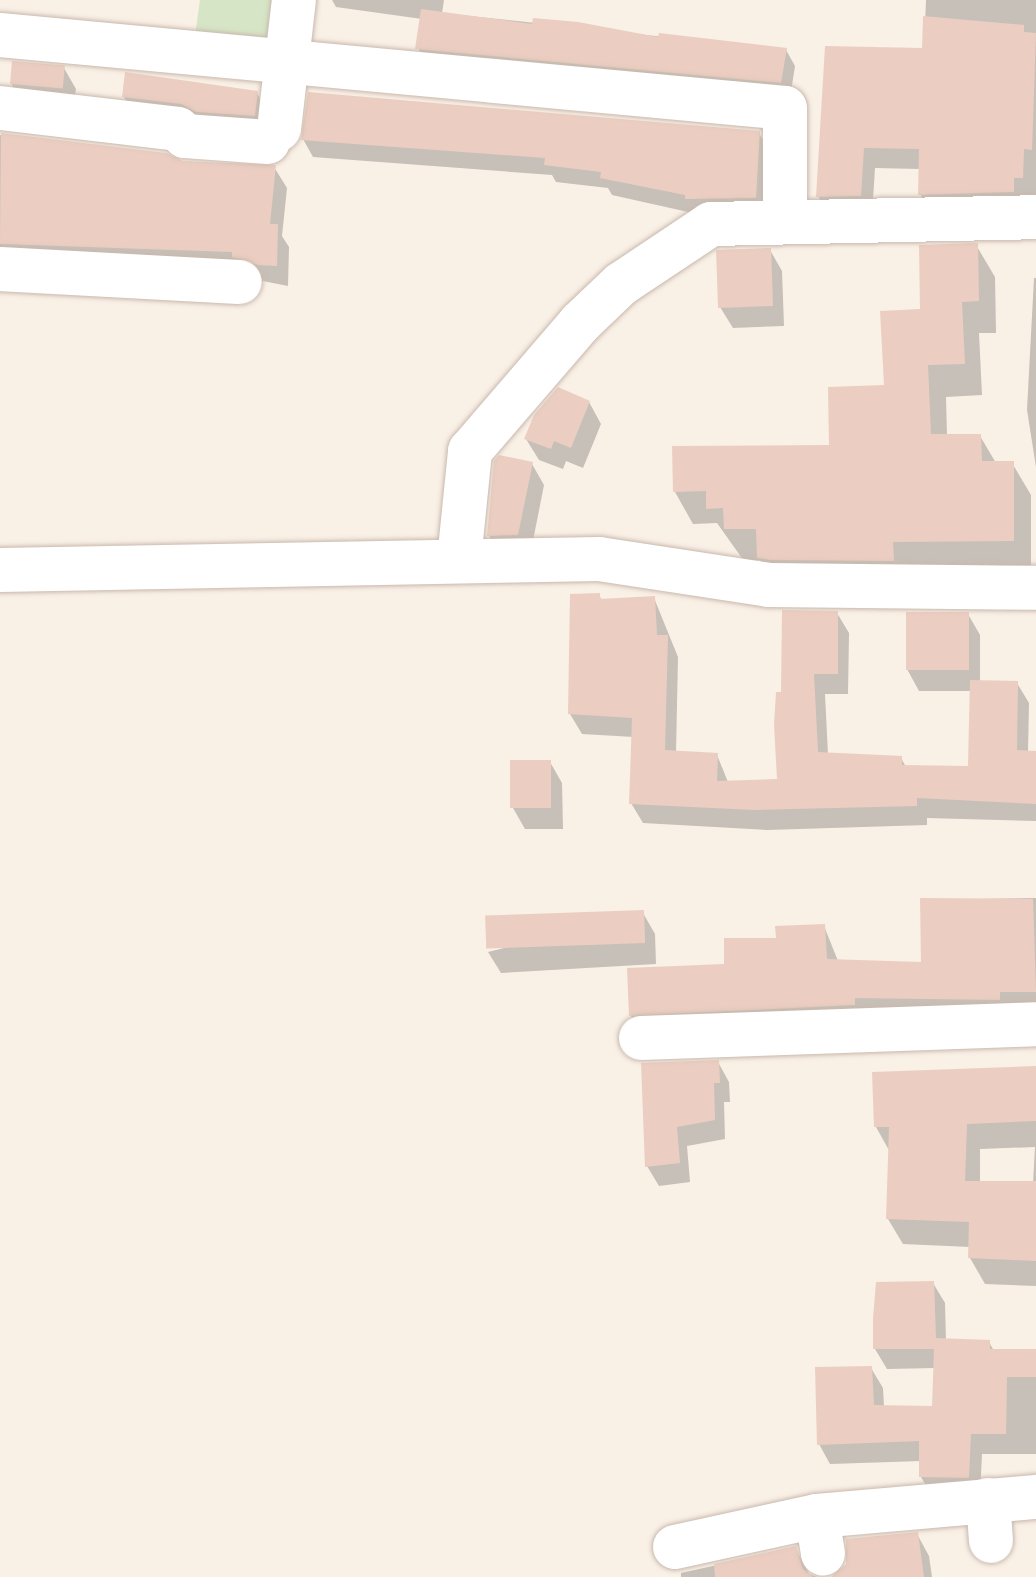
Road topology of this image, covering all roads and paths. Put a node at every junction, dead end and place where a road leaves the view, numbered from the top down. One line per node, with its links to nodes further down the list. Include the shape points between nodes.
1 (294, 0): 3 (street)
2 (0, 35): 3 (street)
3 (286, 65): 4 (street, via 273,136 185,136 178,129); 6 (street, via 785,108)
4 (0, 108)
5 (1036, 217): 6 (street)
6 (785, 222): 9 (street, via 711,224 621,284 580,323 470,451)
7 (0, 269): 8 (street)
8 (240, 282)
9 (459, 560): 10 (street); 11 (street, via 633,560 768,585)
10 (0, 570)
11 (1036, 588)
12 (1036, 1024): 13 (street)
13 (641, 1038)
14 (1036, 1497): 15 (street, via 989,1520)
15 (675, 1547)

